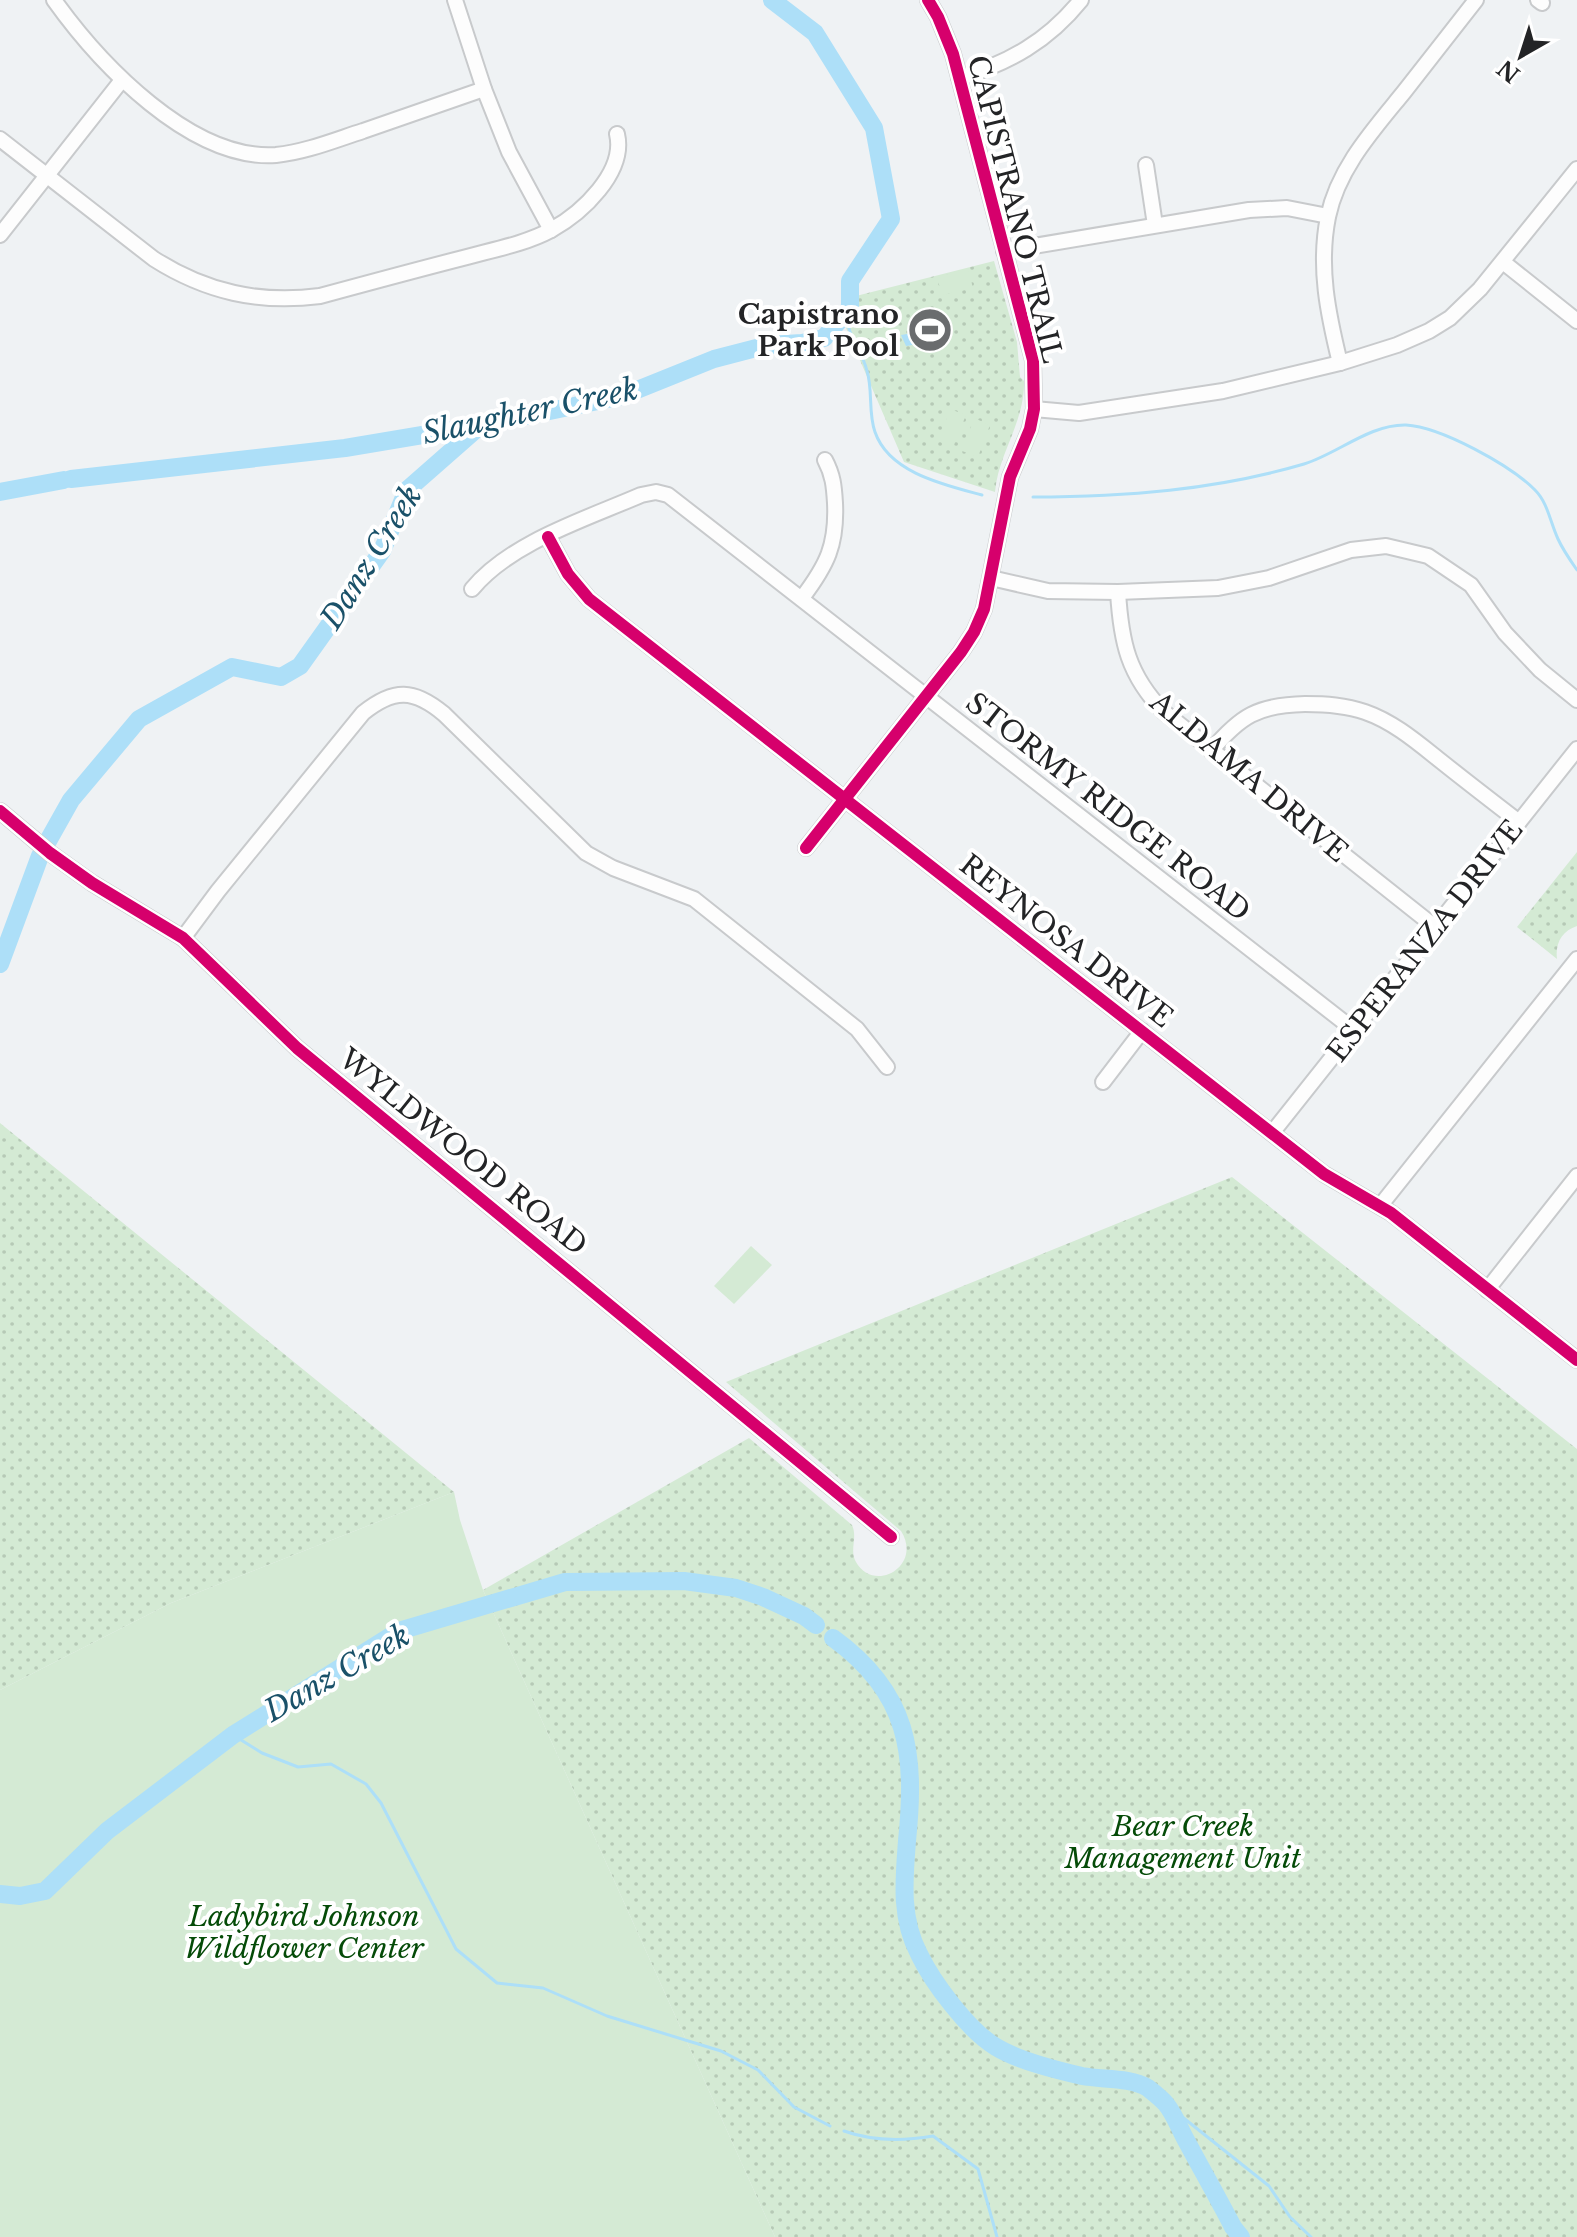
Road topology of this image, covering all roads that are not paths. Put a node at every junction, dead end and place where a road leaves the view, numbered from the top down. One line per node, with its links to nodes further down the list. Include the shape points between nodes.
1 (54, 0): 7 (street)
2 (455, 0): 8 (street)
3 (928, 0): 6 (street, CAPISTRANO TRAIL)
4 (1081, 0): 6 (street, via 1029,50)
5 (1476, 0): 14 (street, via 1362,145)
6 (959, 78): 18 (street, CAPISTRANO TRAIL)
7 (122, 80): 8 (street, via 196,135 261,155 324,144); 13 (street)
8 (484, 89): 16 (street, via 509,152)
9 (617, 134): 16 (street, via 618,151 605,181 582,208)
10 (0, 139): 13 (street)
11 (1146, 165): 15 (street)
12 (1577, 169): 19 (street)
13 (47, 176): 16 (street, via 176,273 218,290 259,298 320,296); 17 (street)
14 (1328, 216): 15 (street, via 1274,207); 21 (street, via 1324,286)
15 (1155, 225): 18 (street)
16 (551, 230)
17 (0, 235)
18 (1004, 251): 22 (street, CAPISTRANO TRAIL, via 1033,360)
19 (1503, 262): 20 (street); 21 (street, via 1465,305 1429,331)
20 (1577, 321)
21 (1340, 363): 22 (street, via 1223,391 1102,411)
22 (1034, 409): 25 (street, CAPISTRANO TRAIL, via 1010,477)
23 (825, 460): 28 (street, via 834,477 834,541)
24 (548, 537): 26 (street, STORMY RIDGE ROAD, via 504,558); 28 (street, STORMY RIDGE ROAD, via 641,495 661,492); 33 (street, REYNOSA DRIVE, via 589,599)
25 (991, 578): 27 (street, via 1048,591); 29 (street, CAPISTRANO TRAIL, via 974,632)
26 (472, 589)
27 (1118, 592): 30 (street, via 1218,588 1386,546 1428,556 1471,585 1505,633); 32 (street, ALDAMA DRIVE, via 1121,635 1135,676 1164,712)
28 (802, 598): 29 (street, STORMY RIDGE ROAD)
29 (926, 695): 33 (street, CAPISTRANO TRAIL); 40 (street, STORMY RIDGE ROAD)
30 (1577, 700)
31 (1577, 749): 35 (street, ESPERANZA DRIVE)
32 (1211, 751): 35 (street, via 1235,724 1257,711 1282,705 1351,708 1408,735); 37 (street, ALDAMA DRIVE)
33 (844, 799): 36 (street, CAPISTRANO TRAIL); 41 (street, REYNOSA DRIVE)
34 (0, 811): 38 (street, WYLDWOOD ROAD, via 92,883)
35 (1519, 822): 37 (street, ESPERANZA DRIVE)
36 (806, 848)
37 (1435, 927): 40 (street, ESPERANZA DRIVE)
38 (183, 938): 42 (street, via 363,713 398,694 419,696 444,714 586,853 681,892 733,928 857,1029); 49 (street, WYLDWOOD ROAD, via 297,1048)
39 (1577, 959): 46 (street)
40 (1354, 1030): 44 (street, ESPERANZA DRIVE)
41 (1142, 1031): 43 (street); 44 (street, REYNOSA DRIVE)
42 (887, 1067)
43 (1103, 1082)
44 (1272, 1133): 46 (street, REYNOSA DRIVE, via 1333,1180)
45 (1577, 1176): 47 (street)
46 (1380, 1206): 47 (street, REYNOSA DRIVE)
47 (1487, 1290): 48 (street, REYNOSA DRIVE)
48 (1577, 1360)
49 (891, 1537)

